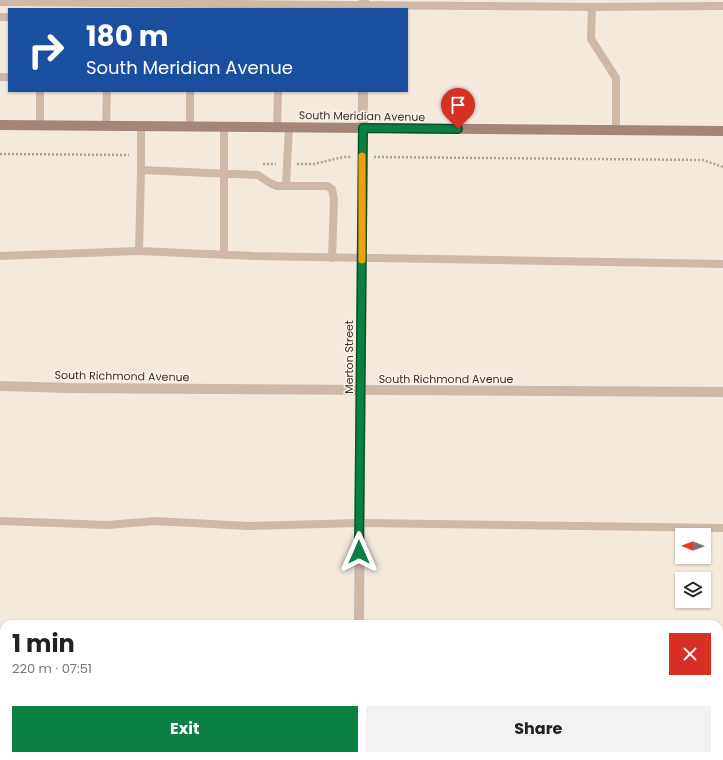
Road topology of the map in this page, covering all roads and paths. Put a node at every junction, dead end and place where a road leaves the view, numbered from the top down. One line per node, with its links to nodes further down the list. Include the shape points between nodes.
1 (0, 2): 3 (lane)
2 (409, 2): 3 (lane); 5 (lane)
3 (364, 5)
4 (723, 6): 5 (lane)
5 (592, 7): 20 (lane, via 591,39 616,78)
6 (40, 92): 12 (lane)
7 (107, 92): 13 (lane)
8 (190, 92): 15 (lane)
9 (278, 92): 17 (lane)
10 (363, 92): 19 (street, Merton Street)
11 (0, 125): 12 (main road, South Meridian Avenue)
12 (40, 125): 13 (main road, South Meridian Avenue)
13 (106, 126): 14 (main road, South Meridian Avenue)
14 (141, 126): 15 (main road, South Meridian Avenue); 22 (lane)
15 (190, 126): 16 (main road, South Meridian Avenue)
16 (224, 127): 17 (main road, South Meridian Avenue); 23 (lane)
17 (277, 127): 18 (main road, South Meridian Avenue)
18 (289, 127): 19 (main road, South Meridian Avenue); 24 (lane)
19 (363, 128): 20 (main road, South Meridian Avenue); 29 (street, Merton Street)
20 (616, 130): 21 (main road, South Meridian Avenue)
21 (723, 131)
22 (141, 170): 23 (lane); 25 (lane)
23 (224, 172): 24 (lane, via 258,175 270,183); 26 (lane)
24 (286, 186): 28 (lane, via 327,186 332,189)
25 (139, 251): 26 (lane); 27 (lane)
26 (224, 255): 28 (lane)
27 (0, 256)
28 (332, 258): 29 (lane)
29 (362, 258): 30 (lane); 32 (street, Merton Street)
30 (723, 264)
31 (0, 386): 32 (street, South Richmond Avenue)
32 (361, 390): 33 (street, South Richmond Avenue); 35 (street, Merton Street)
33 (723, 392)
34 (0, 521): 35 (lane, via 108,525 155,521 248,526)
35 (360, 523): 36 (lane); 37 (street, Merton Street)
36 (723, 528)
37 (359, 620)

